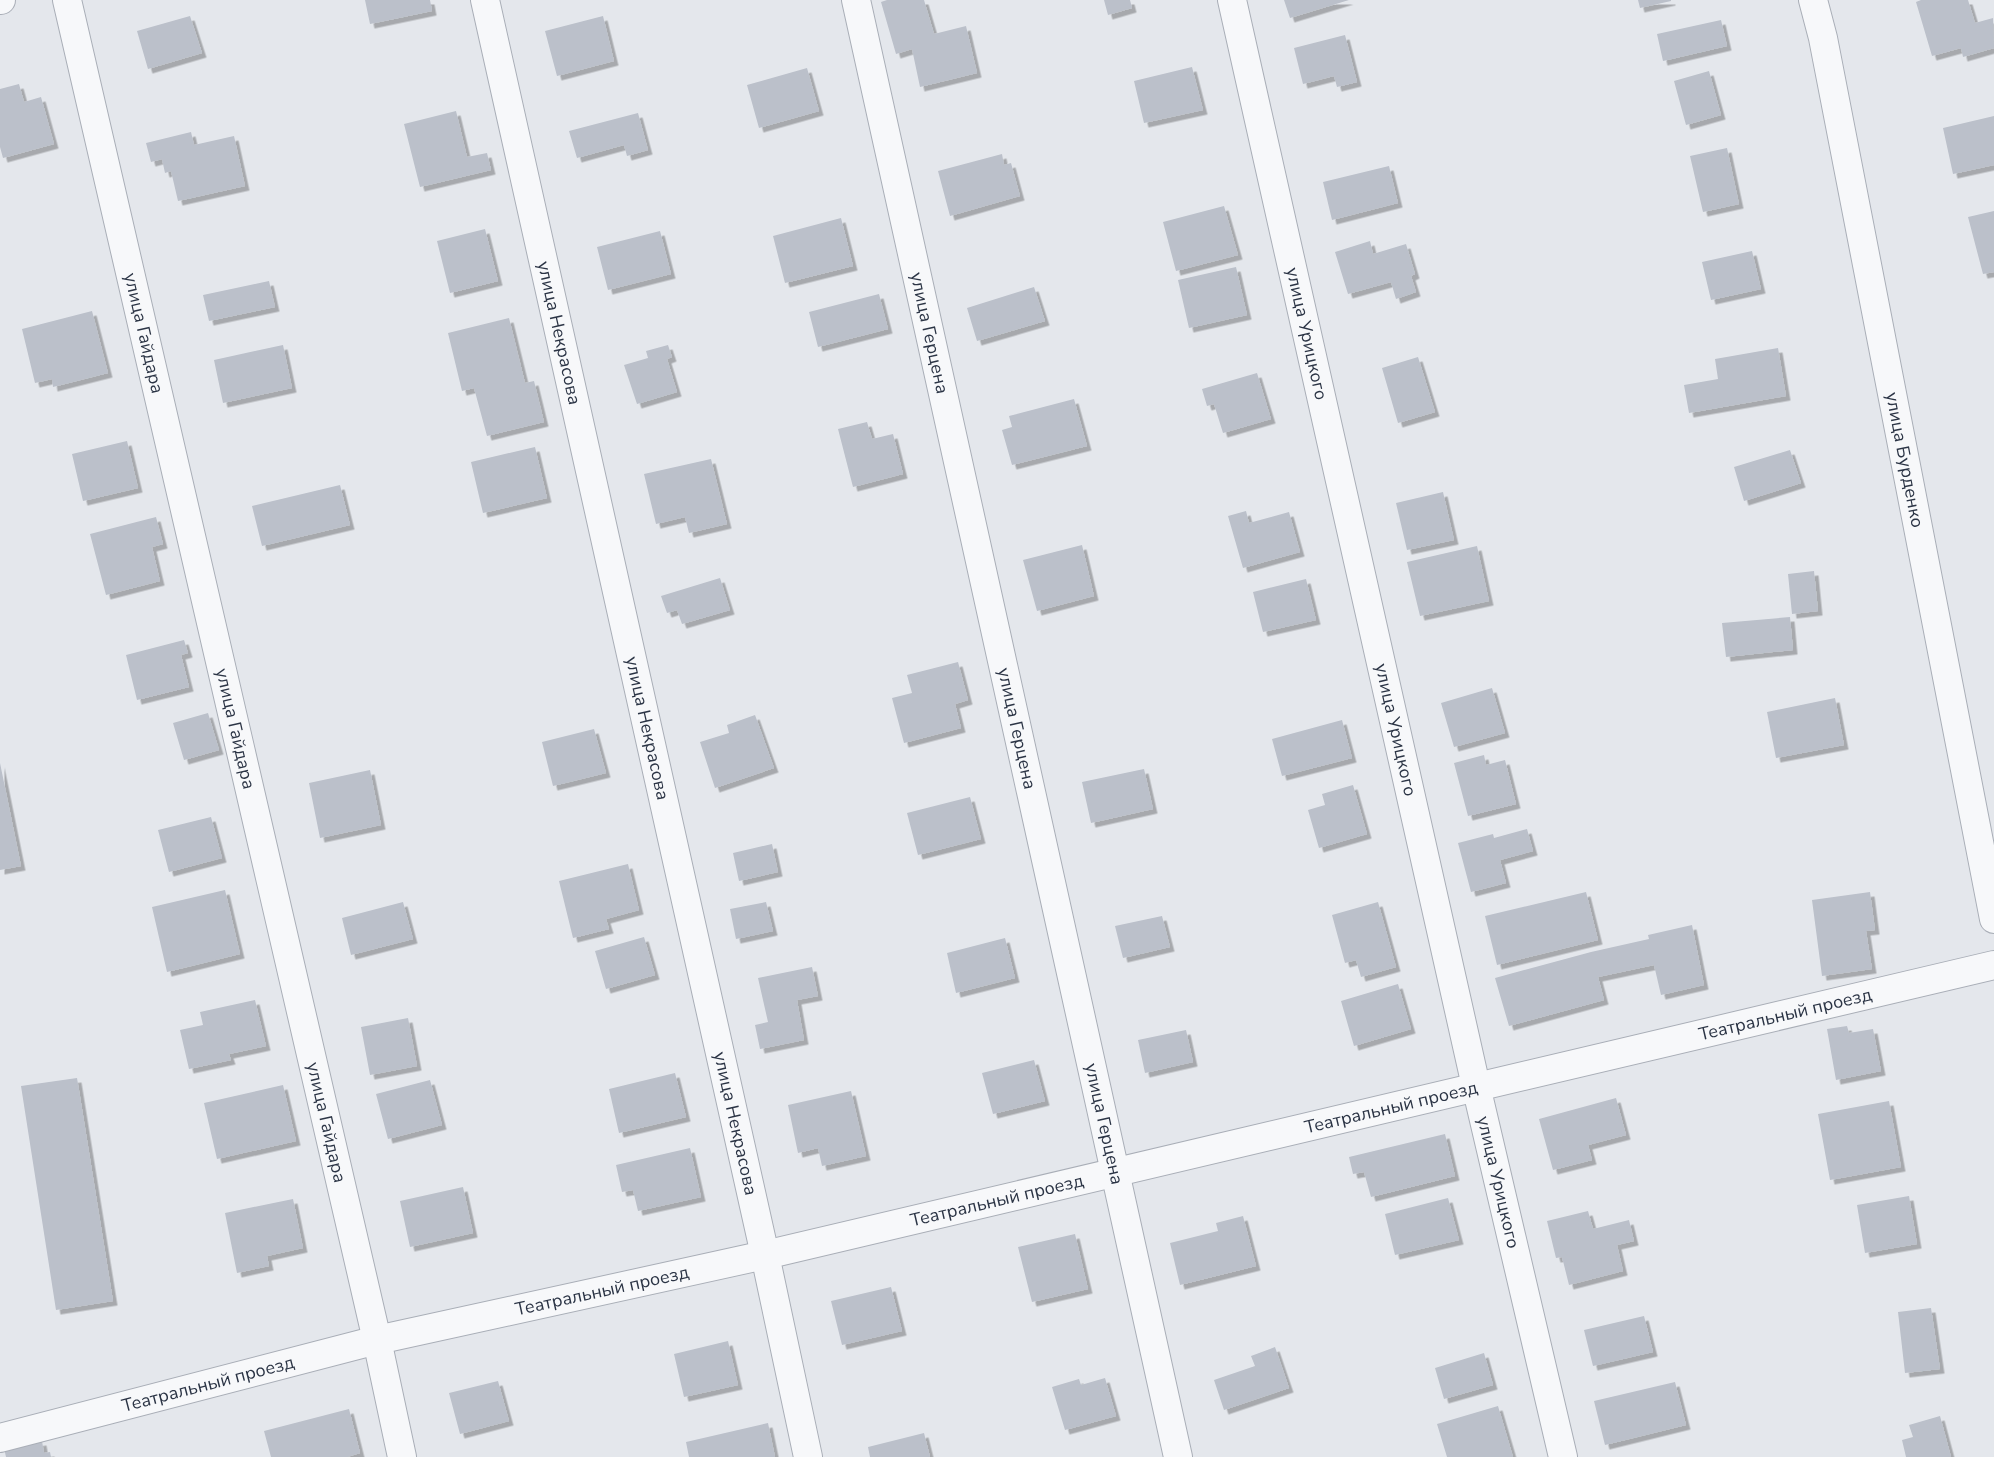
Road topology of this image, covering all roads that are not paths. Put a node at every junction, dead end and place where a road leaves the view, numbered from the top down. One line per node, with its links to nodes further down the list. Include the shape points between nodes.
1 (67, 0): 11 (street, улица Гайдара)
2 (486, 0): 10 (street, улица Некрасова)
3 (856, 0): 9 (street, улица Герцена)
4 (1232, 0): 8 (street, улица Урицкого)
5 (1813, 0): 6 (street, улица Бурденко)
6 (1994, 919)
7 (1994, 965): 8 (street, Театральный проезд)
8 (1476, 1086): 9 (street, Театральный проезд); 16 (street, улица Урицкого)
9 (1114, 1172): 10 (street, Театральный проезд); 15 (street, улица Герцена)
10 (765, 1255): 11 (street, Театральный проезд); 14 (street, улица Некрасова)
11 (377, 1340): 12 (street, Театральный проезд); 13 (street, улица Гайдара)
12 (0, 1438)
13 (402, 1457)
14 (808, 1457)
15 (1178, 1457)
16 (1563, 1457)

